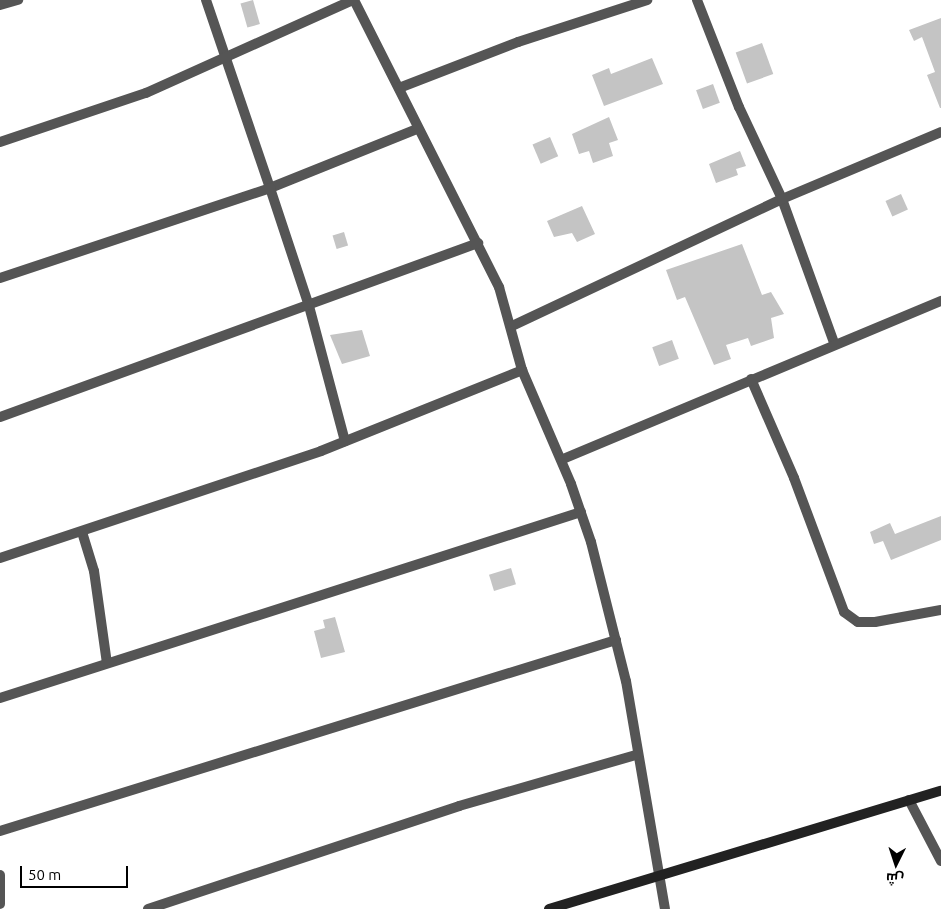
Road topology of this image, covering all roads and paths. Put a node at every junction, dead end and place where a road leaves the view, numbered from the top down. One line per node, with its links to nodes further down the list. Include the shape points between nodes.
1 (18, 0): 6 (street)
2 (206, 0): 7 (street)
3 (353, 0): 7 (street, via 285,27); 8 (street)
4 (647, 0): 8 (street, via 518,42)
5 (697, 0): 13 (street, via 739,107)
6 (0, 5)
7 (227, 58): 11 (street, via 146,93); 12 (street)
8 (399, 88): 9 (street)
9 (417, 129): 12 (street); 14 (street)
10 (941, 132): 13 (street)
11 (0, 142)
12 (270, 188): 15 (street); 17 (street)
13 (782, 199): 18 (street); 19 (street)
14 (478, 243): 17 (street); 18 (street)
15 (0, 278)
16 (941, 301): 19 (street)
17 (310, 306): 22 (street); 23 (street)
18 (512, 326): 20 (street)
19 (834, 343): 21 (street)
20 (522, 370): 23 (street); 24 (street)
21 (751, 379): 24 (street); 28 (street, via 794,478 844,612 858,622 875,622)
22 (0, 417)
23 (345, 442): 26 (street)
24 (562, 459): 25 (street)
25 (581, 512): 29 (street); 30 (street)
26 (82, 532): 27 (street); 30 (street, via 94,571)
27 (0, 558)
28 (941, 610)
29 (616, 640): 32 (street); 35 (street)
30 (107, 663): 31 (street)
31 (0, 698)
32 (636, 755): 37 (street); 40 (street, via 459,806)
33 (941, 791): 34 (street)
34 (910, 800): 36 (street); 37 (street)
35 (0, 831)
36 (941, 861)
37 (656, 874): 41 (street); 42 (street)
38 (0, 875): 39 (street)
39 (0, 904)
40 (148, 909)
41 (549, 909)
42 (665, 909)

